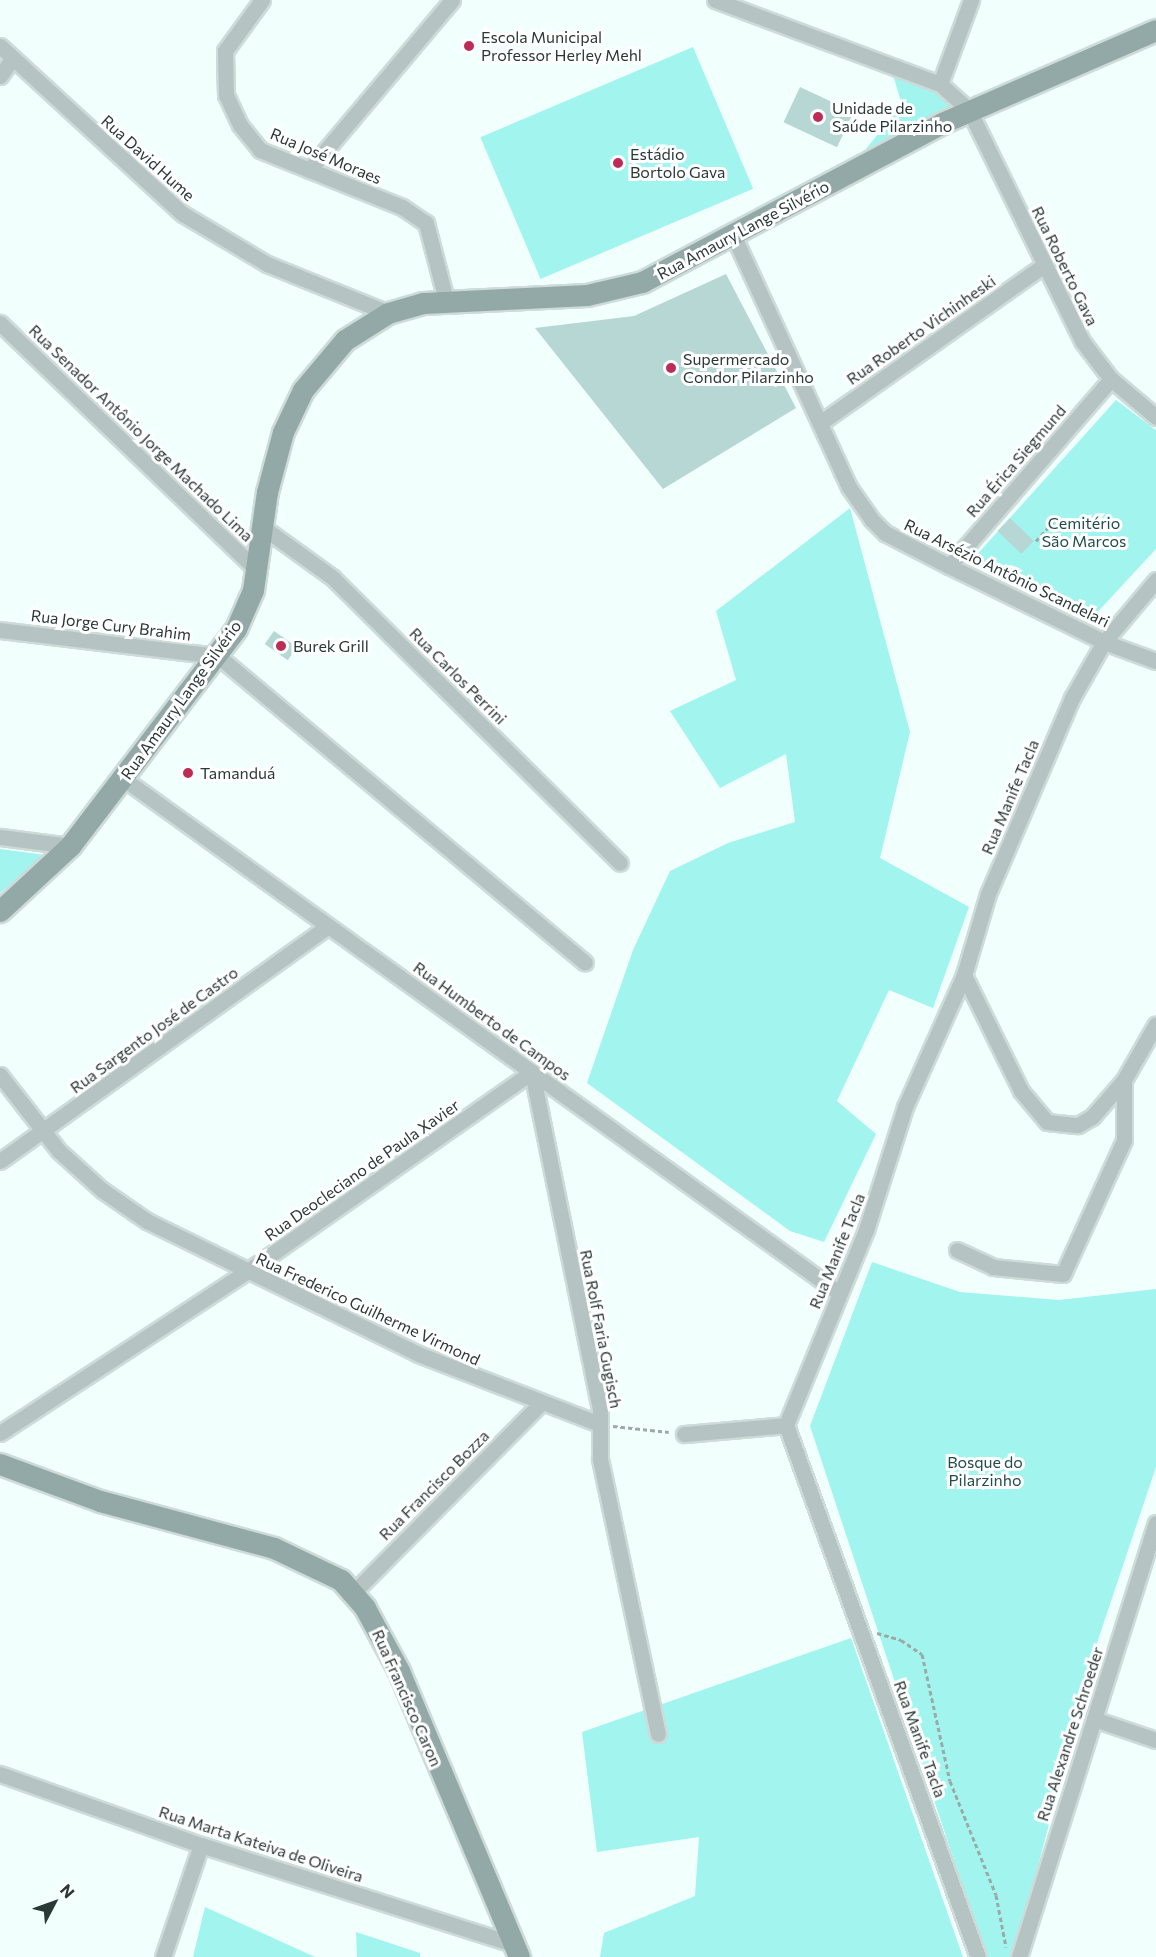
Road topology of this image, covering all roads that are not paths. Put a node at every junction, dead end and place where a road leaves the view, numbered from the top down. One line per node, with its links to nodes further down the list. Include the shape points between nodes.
1 (262, 0): 11 (street, Rua José Moraes, via 225,51 226,95 240,125 260,150)
2 (452, 0): 11 (street)
3 (716, 0): 9 (street)
4 (972, 0): 9 (street)
5 (1156, 30): 10 (main road, Rua Amaury Lange Silvério)
6 (0, 46): 7 (street, Rua David Hume)
7 (12, 58): 8 (street); 15 (street, Rua David Hume, via 183,214 267,264)
8 (0, 76)
9 (940, 84): 10 (street)
10 (969, 110): 12 (main road, Rua Amaury Lange Silvério); 13 (street, Rua Roberto Gava)
11 (309, 170): 14 (street, Rua José Moraes, via 402,207 426,223)
12 (734, 237): 14 (main road, Rua Amaury Lange Silvério, via 642,282 614,290 553,298); 19 (street, Rua Arsézio Antônio Scandelari)
13 (1044, 265): 17 (street, Rua Roberto Gava, via 1083,341); 19 (street, Rua Roberto Vichinheski)
14 (447, 300): 15 (main road, Rua Amaury Lange Silvério)
15 (388, 313): 20 (main road, Rua Amaury Lange Silvério, via 345,340 303,390 276,453)
16 (0, 323): 22 (street, Rua Senador Antônio Jorge Machado Lima)
17 (1111, 378): 18 (street, Rua Roberto Gava); 21 (street, Rua Érica Siegmund)
18 (1156, 417)
19 (820, 423): 21 (street, Rua Arsézio Antônio Scandelari, via 849,487 871,519 885,533)
20 (261, 526): 22 (main road, Rua Amaury Lange Silvério); 31 (street, Rua Carlos Perrini, via 333,578)
21 (949, 567): 25 (street, Rua Arsézio Antônio Scandelari)
22 (256, 569): 26 (main road, Rua Amaury Lange Silvério, via 246,609)
23 (1156, 580): 25 (street, Rua Manife Tacla)
24 (0, 630): 26 (street, Rua Jorge Cury Brahim)
25 (1104, 642): 27 (street, Rua Arsézio Antônio Scandelari); 35 (street, Rua Manife Tacla, via 1072,698 988,894)
26 (218, 656): 28 (main road, Rua Amaury Lange Silvério); 34 (street)
27 (1156, 662)
28 (124, 779): 30 (main road, Rua Amaury Lange Silvério); 33 (street, Rua Humberto de Campos)
29 (0, 837): 30 (street)
30 (70, 846): 32 (main road, Rua Amaury Lange Silvério)
31 (620, 863)
32 (0, 911)
33 (328, 926): 37 (street, Rua Humberto de Campos); 40 (street, Rua Sargento José de Castro)
34 (585, 963)
35 (964, 975): 39 (street, via 1021,1091 1047,1122 1078,1125 1092,1117); 44 (street, Rua Manife Tacla, via 905,1107 878,1198)
36 (1156, 1024): 39 (street)
37 (532, 1072): 43 (street, Rua Deocleciano de Paula Xavier); 44 (street, Rua Humberto de Campos); 46 (street, Rua Rolf Faria Gugisch)
38 (0, 1075): 40 (street, Rua Frederico Guilherme Virmond)
39 (1124, 1080): 42 (street, via 1124,1140 1063,1274 993,1267)
40 (43, 1133): 41 (street, Rua Sargento José de Castro); 43 (street, Rua Frederico Guilherme Virmond, via 124,1207)
41 (0, 1161)
42 (957, 1250)
43 (246, 1272): 45 (street, Rua Frederico Guilherme Virmond, via 418,1354); 48 (street, Rua Deocleciano de Paula Xavier)
44 (839, 1293): 47 (street, Rua Manife Tacla)
45 (540, 1404): 46 (street, Rua Frederico Guilherme Virmond); 52 (street, Rua Francisco Bozza)
46 (599, 1424): 54 (street, Rua Rolf Faria Gugisch, via 600,1459)
47 (786, 1425): 49 (street); 61 (street, Rua Manife Tacla)
48 (0, 1433)
49 (684, 1434)
50 (0, 1464): 52 (main road, Rua Francisco Caron, via 100,1501 301,1557)
51 (1156, 1523): 53 (street, Rua Alexandre Schroeder)
52 (354, 1592): 58 (main road, Rua Francisco Caron, via 399,1671)
53 (1094, 1719): 55 (street); 59 (street, Rua Alexandre Schroeder)
54 (658, 1734)
55 (1156, 1740)
56 (0, 1774): 57 (street, Rua Marta Kateiva de Oliveira)
57 (201, 1845): 58 (street, Rua Marta Kateiva de Oliveira); 60 (street)
58 (516, 1951)
59 (1013, 1955)
60 (163, 1957)
61 (978, 1957)

